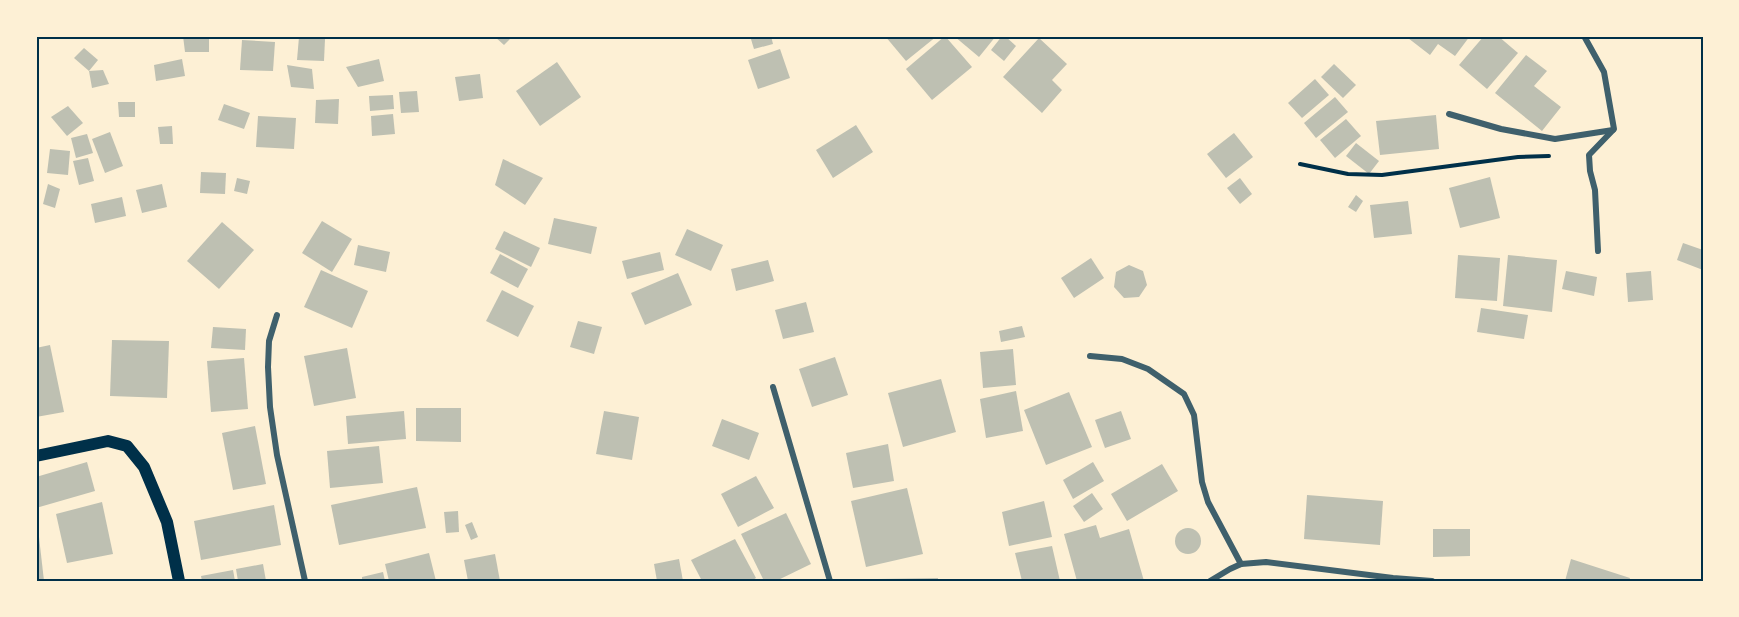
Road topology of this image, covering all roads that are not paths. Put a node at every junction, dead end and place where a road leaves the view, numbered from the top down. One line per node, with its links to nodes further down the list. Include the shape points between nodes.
1 (1584, 36): 3 (street, via 1604,72)
2 (1449, 114): 3 (street, via 1555,139)
3 (1614, 129): 4 (street, via 1589,155)
4 (1598, 251)
5 (277, 315): 11 (street, via 269,341 270,407)
6 (1090, 356): 9 (street, via 1122,359 1148,369 1184,394 1194,415 1208,502)
7 (773, 387): 12 (street)
8 (36, 456): 10 (main road, via 108,441 127,446 144,467 167,522)
9 (1241, 564): 13 (street); 14 (street, via 1266,562)
10 (179, 581)
11 (305, 581)
12 (831, 581)
13 (1210, 581)
14 (1432, 581)

